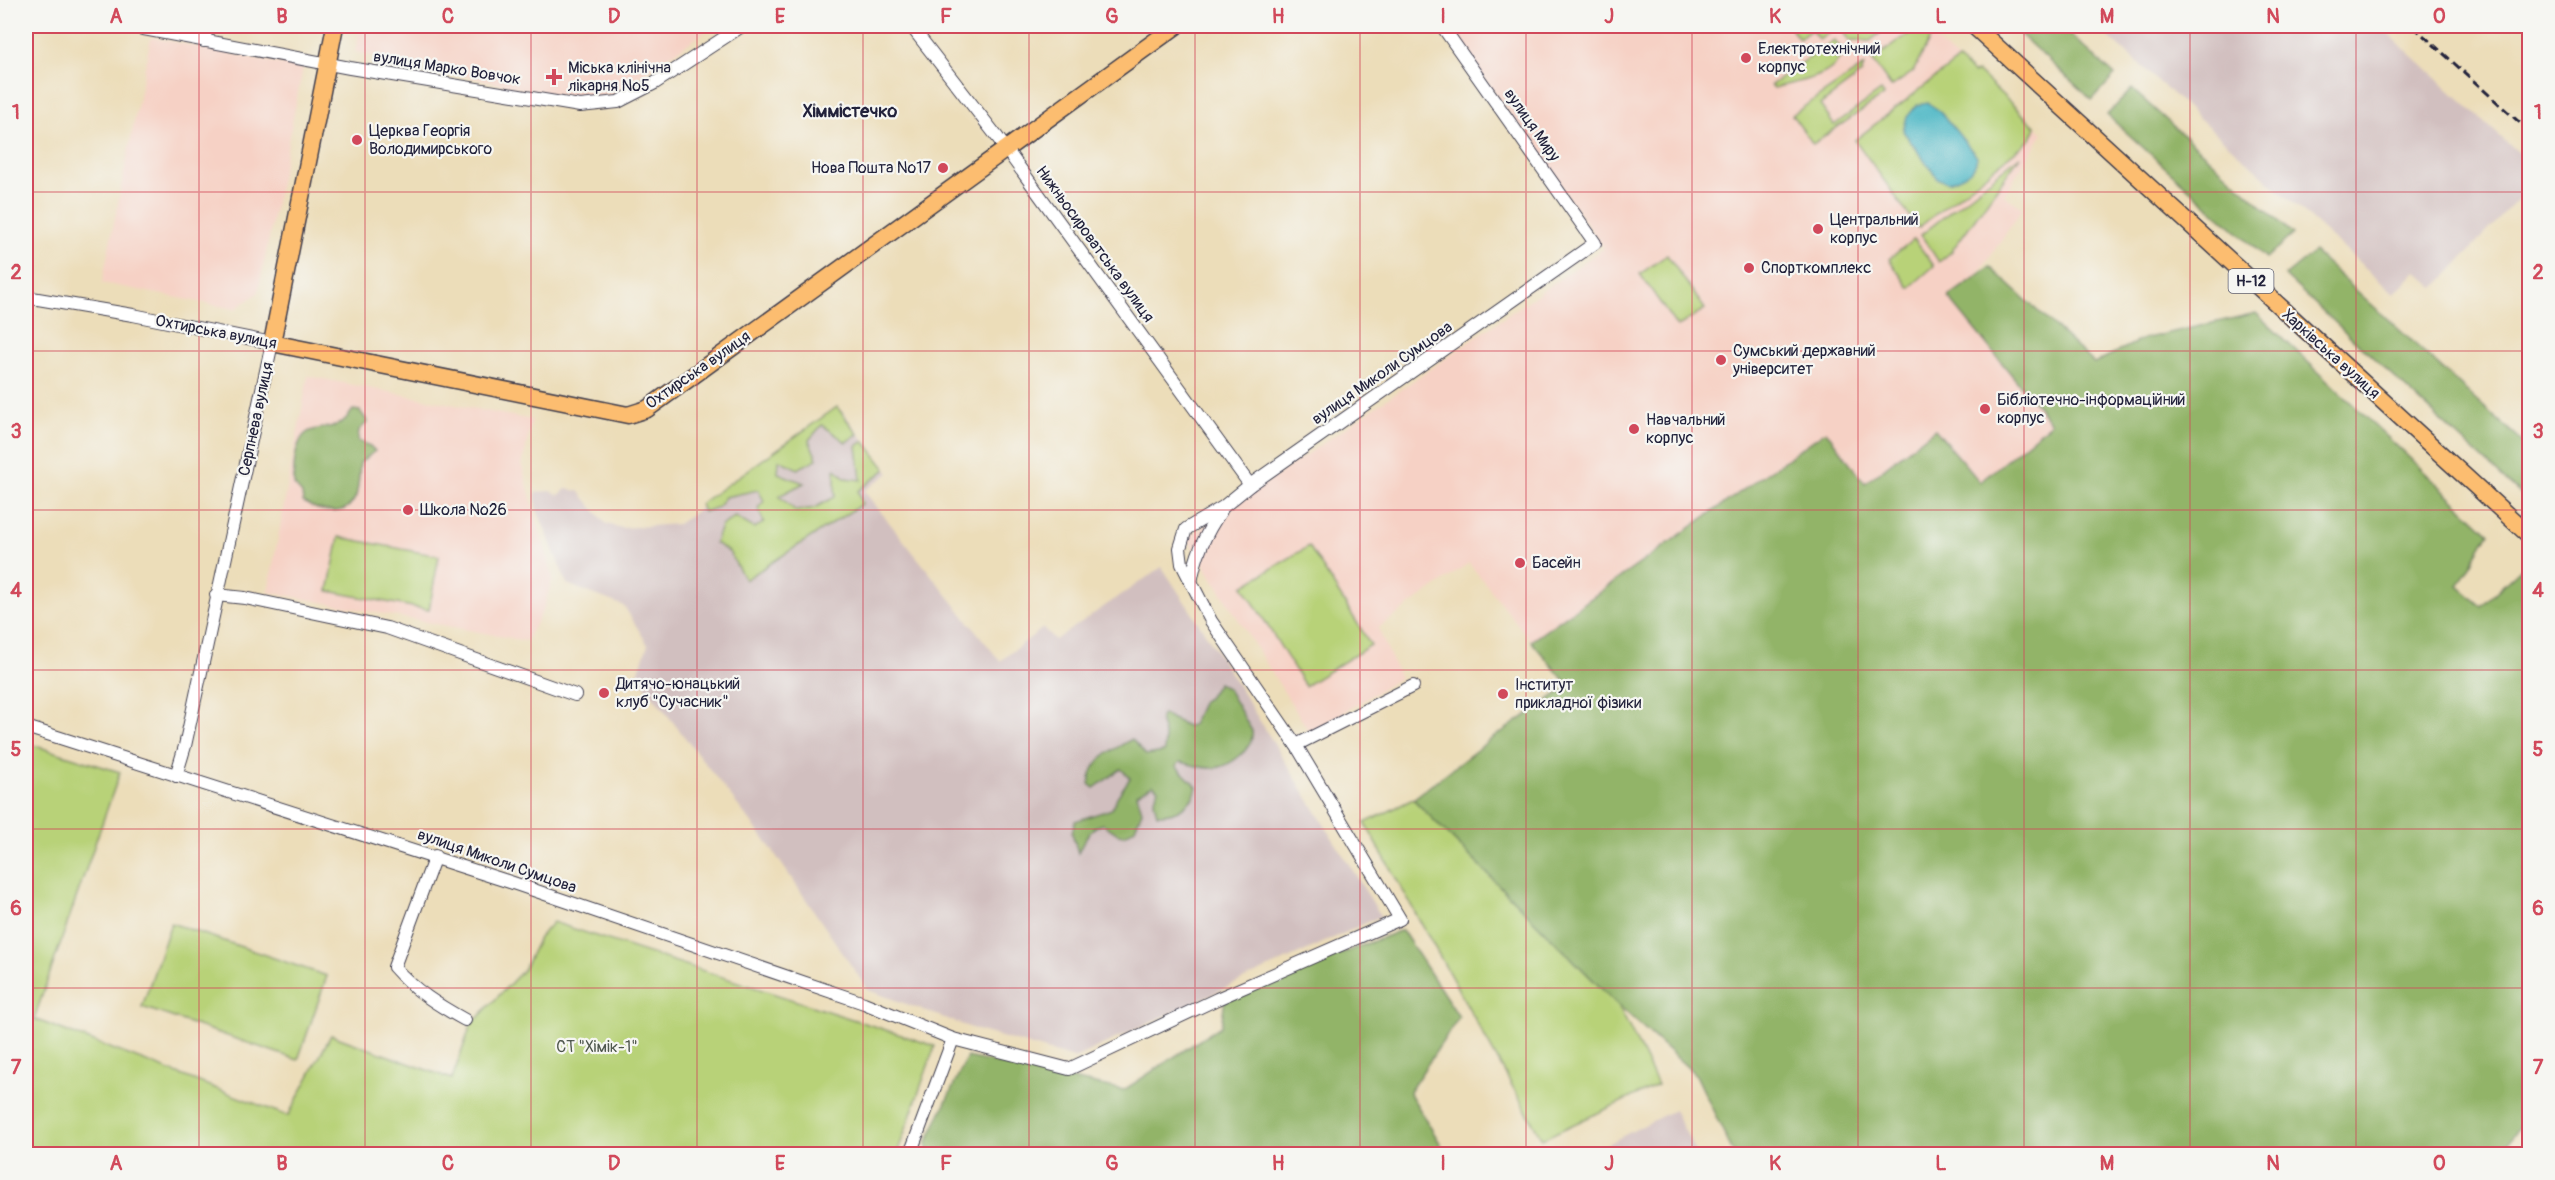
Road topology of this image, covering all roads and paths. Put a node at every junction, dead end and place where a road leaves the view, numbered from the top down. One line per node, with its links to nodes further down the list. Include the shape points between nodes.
1 (128, 26): 9 (street, вулиця Марко Вовчок)
2 (207, 26): 9 (street)
3 (335, 26): 10 (main road, Серпнева вулиця)
4 (742, 26): 10 (street, вулиця Марко Вовчок, via 655,83 618,102 580,106)
5 (911, 26): 11 (street, Нижньосироватська вулиця)
6 (1176, 26): 11 (main road, Охтирська вулиця)
7 (1442, 26): 12 (street, вулиця Миру)
8 (1974, 26): 17 (main road, Харківська вулиця / Н-12)
9 (204, 41): 10 (street, вулиця Марко Вовчок)
10 (327, 64): 14 (main road, Серпнева вулиця)
11 (1005, 148): 14 (main road, Охтирська вулиця, via 647,409 628,415); 15 (street, Нижньосироватська вулиця)
12 (1595, 243): 15 (street, вулиця Миколи Сумцова)
13 (26, 297): 14 (street, Охтирська вулиця)
14 (272, 343): 19 (street, Серпнева вулиця)
15 (1250, 485): 16 (street, вулиця Миколи Сумцова)
16 (1223, 507): 18 (street, via 1211,525); 18 (street, вулиця Миколи Сумцова, via 1186,528 1180,548)
17 (2529, 536)
18 (1190, 584): 23 (street)
19 (216, 595): 21 (street, via 387,628); 24 (street, Серпнева вулиця, via 186,746)
20 (1413, 686): 23 (street)
21 (575, 695)
22 (26, 728): 24 (street, вулиця Миколи Сумцова)
23 (1296, 745): 27 (street, вулиця Миколи Сумцова, via 1400,919 1069,1069)
24 (176, 776): 25 (street, вулиця Миколи Сумцова)
25 (435, 856): 26 (street, via 394,967 432,1002); 27 (street, вулиця Миколи Сумцова, via 864,1003)
26 (465, 1020)
27 (953, 1039): 28 (street)
28 (910, 1155)

